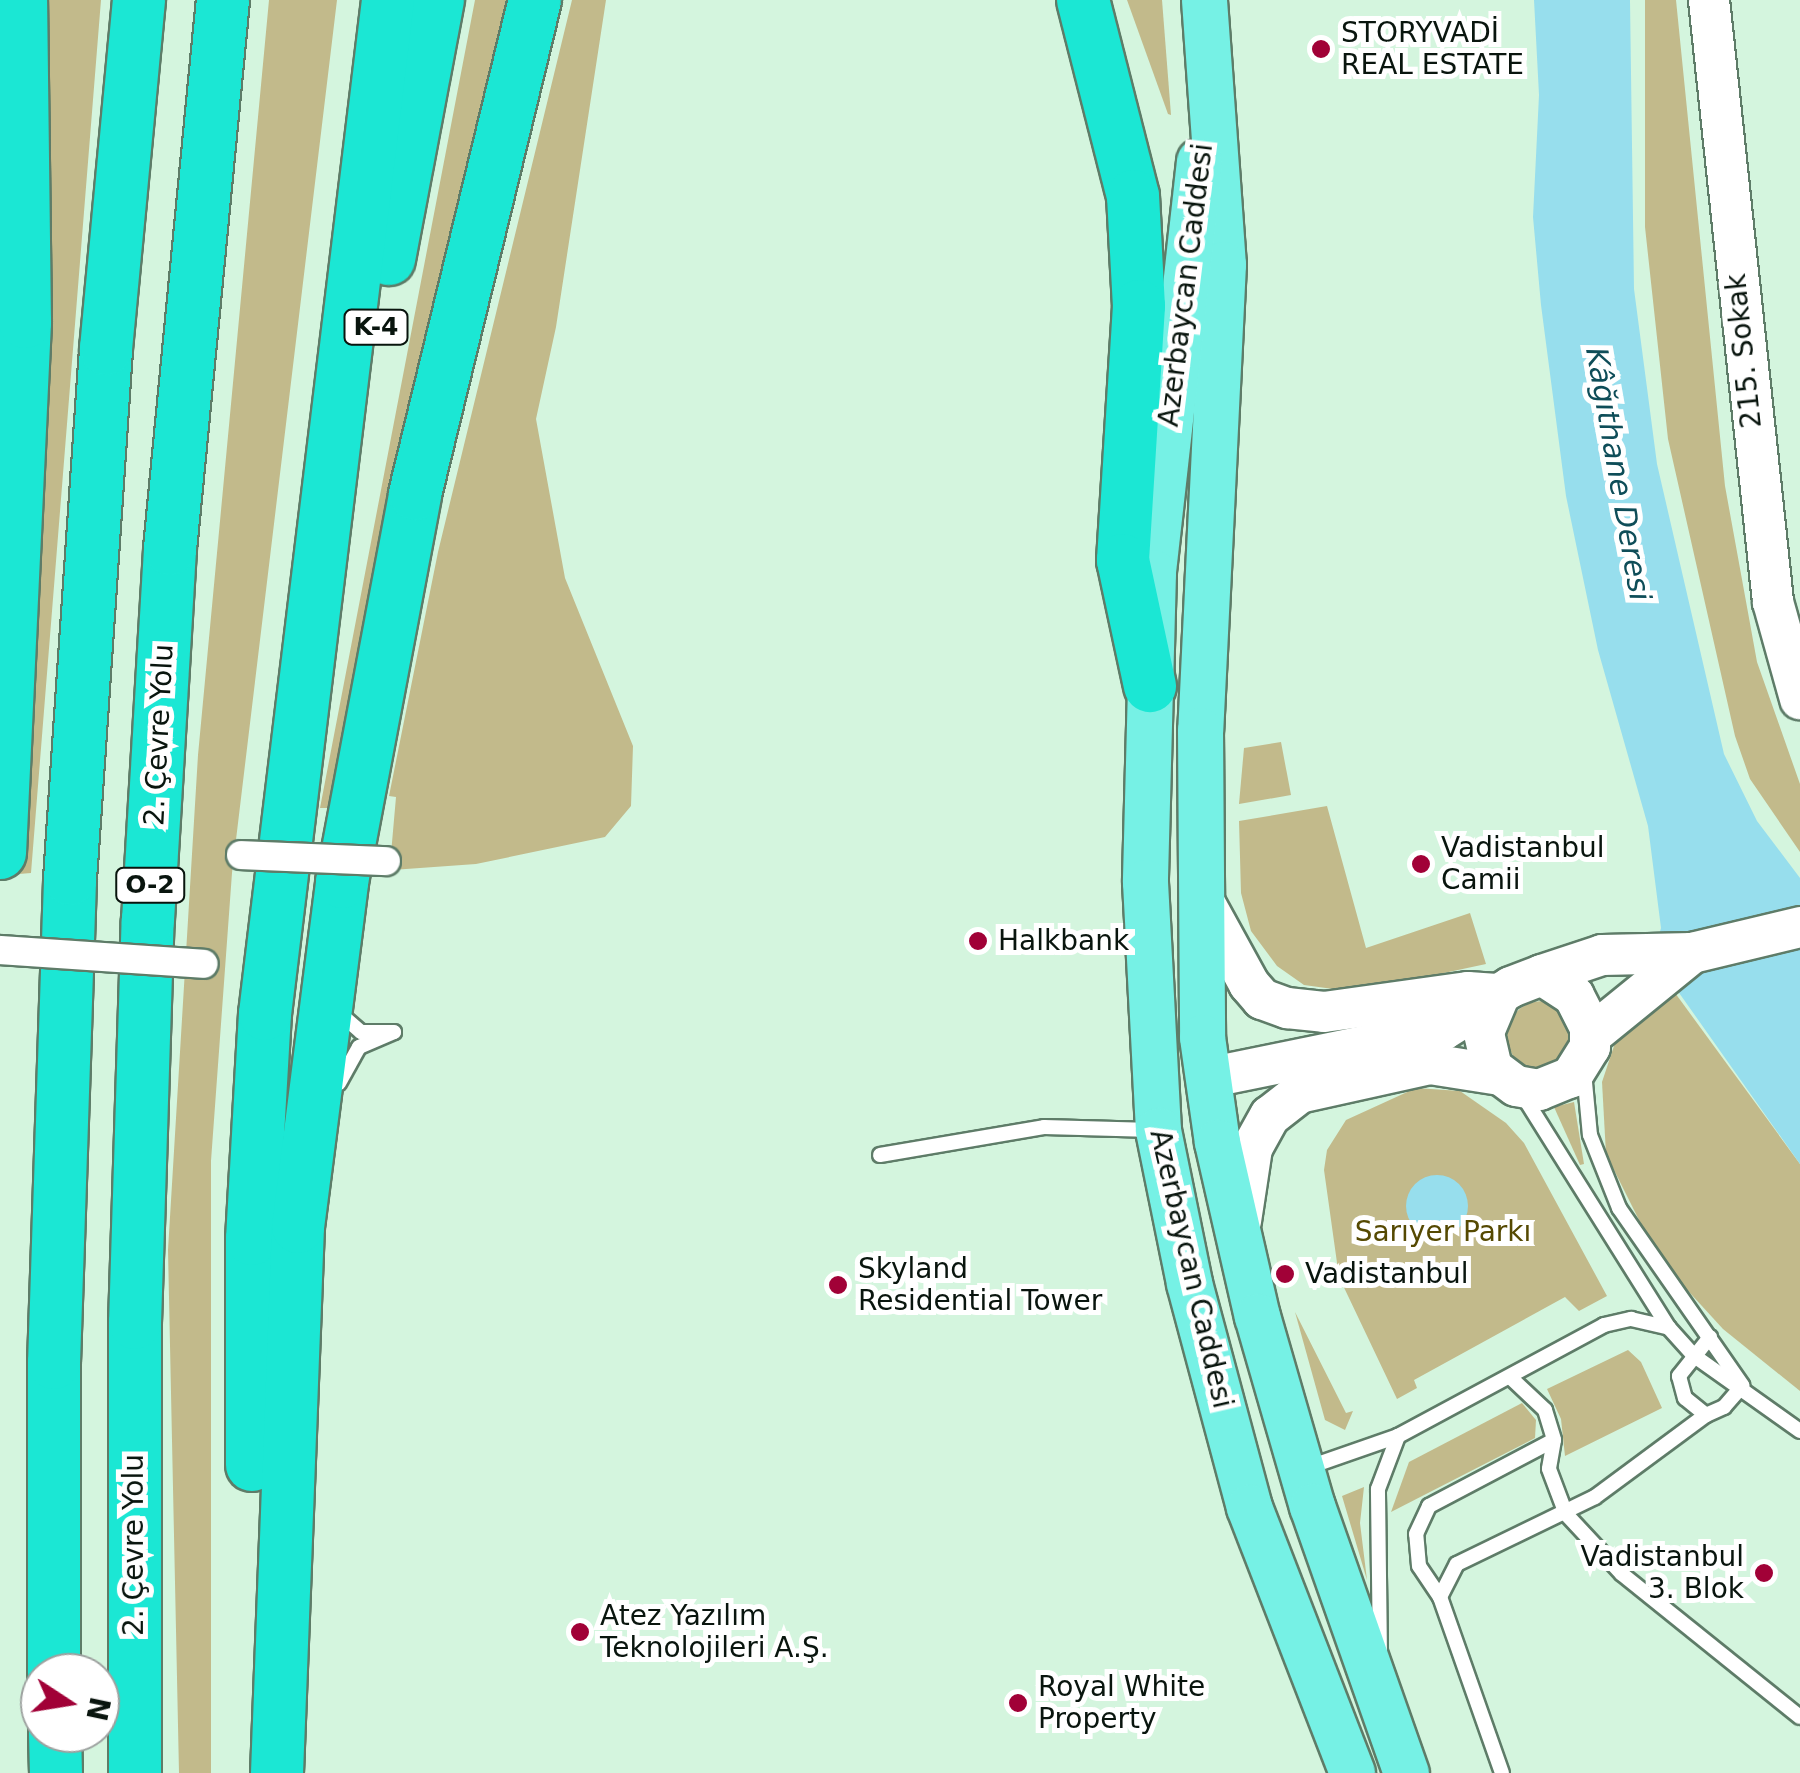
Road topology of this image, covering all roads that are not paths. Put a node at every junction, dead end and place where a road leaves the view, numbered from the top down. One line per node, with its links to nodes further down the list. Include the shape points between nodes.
1 (21, 0): 16 (highway, via 26,322)
2 (139, 0): 48 (highway, via 106,349 70,879 54,1363)
3 (222, 0): 51 (highway, 2. Çevre Yolu / O-2, via 170,548 148,938 136,1322)
4 (388, 0): 13 (highway)
5 (438, 0): 13 (highway, K-4)
6 (535, 0): 24 (highway, via 384,642)
7 (1083, 0): 14 (highway, via 1133,196 1139,306 1124,560)
8 (1204, 0): 11 (main road)
9 (1709, 0): 15 (street, 215. Sokak, via 1772,602)
10 (1731, 0): 12 (street, 215. Sokak, via 1767,376)
11 (1213, 105): 14 (main road, Azerbaycan Caddesi, via 1195,174 1162,469); 19 (main road, Azerbaycan Caddesi, via 1223,264 1206,559)
12 (1800, 621)
13 (310, 652): 52 (highway, via 278,886 256,1133)
14 (1150, 686): 32 (main road, Azerbaycan Caddesi, via 1146,940)
15 (1800, 698)
16 (0, 853)
17 (241, 855): 18 (street, bridge)
18 (386, 861)
19 (1199, 885): 26 (street, via 1204,910 1262,999 1324,1012 1468,992); 28 (main road, Azerbaycan Caddesi)
20 (1800, 928): 22 (street)
21 (0, 950): 23 (street, bridge)
22 (1692, 953): 25 (street, via 1602,955); 27 (street)
23 (204, 964)
24 (329, 975): 30 (lane, via 346,1026 394,1032 348,1058); 37 (highway)
25 (1542, 976): 26 (street); 27 (street, via 1574,996)
26 (1500, 994): 28 (street, via 1442,1030); 29 (street, via 1484,1032 1484,1053)
27 (1587, 1048): 29 (street, via 1556,1086); 36 (lane, via 1584,1099 1602,1174 1645,1253)
28 (1207, 1078): 32 (main road, via 1166,1103); 34 (main road, Azerbaycan Caddesi)
29 (1508, 1080): 34 (street, via 1430,1064 1300,1093 1270,1116 1252,1148); 35 (lane)
30 (334, 1102)
31 (330, 1118): 37 (lane)
32 (1158, 1130): 33 (lane, via 1044,1127); 54 (main road, Azerbaycan Caddesi, via 1189,1283 1249,1508)
33 (880, 1154)
34 (1238, 1245): 45 (main road, Azerbaycan Caddesi)
35 (1669, 1328): 38 (lane); 39 (lane, via 1631,1319 1604,1325)
36 (1710, 1337): 38 (lane); 40 (lane)
37 (290, 1340): 53 (highway)
38 (1694, 1355): 40 (lane); 41 (lane, via 1679,1388)
39 (1510, 1377): 43 (lane); 44 (lane, via 1545,1410)
40 (1742, 1386): 41 (lane, via 1724,1407); 42 (lane)
41 (1706, 1415): 46 (lane)
42 (1800, 1432)
43 (1398, 1436): 45 (lane, via 1342,1460); 49 (lane, via 1378,1489 1374,1540 1384,1634)
44 (1554, 1440): 46 (lane, via 1549,1469); 47 (lane, via 1430,1506 1416,1534 1418,1566)
45 (1300, 1468): 49 (main road, Azerbaycan Caddesi)
46 (1566, 1514): 47 (lane, via 1474,1550 1457,1564); 50 (lane, via 1622,1574)
47 (1440, 1597): 56 (lane)
48 (54, 1653)
49 (1375, 1687): 55 (main road, Azerbaycan Caddesi)
50 (1800, 1717)
51 (135, 1773)
52 (248, 1773)
53 (277, 1773)
54 (1352, 1773)
55 (1406, 1773)
56 (1502, 1773)

